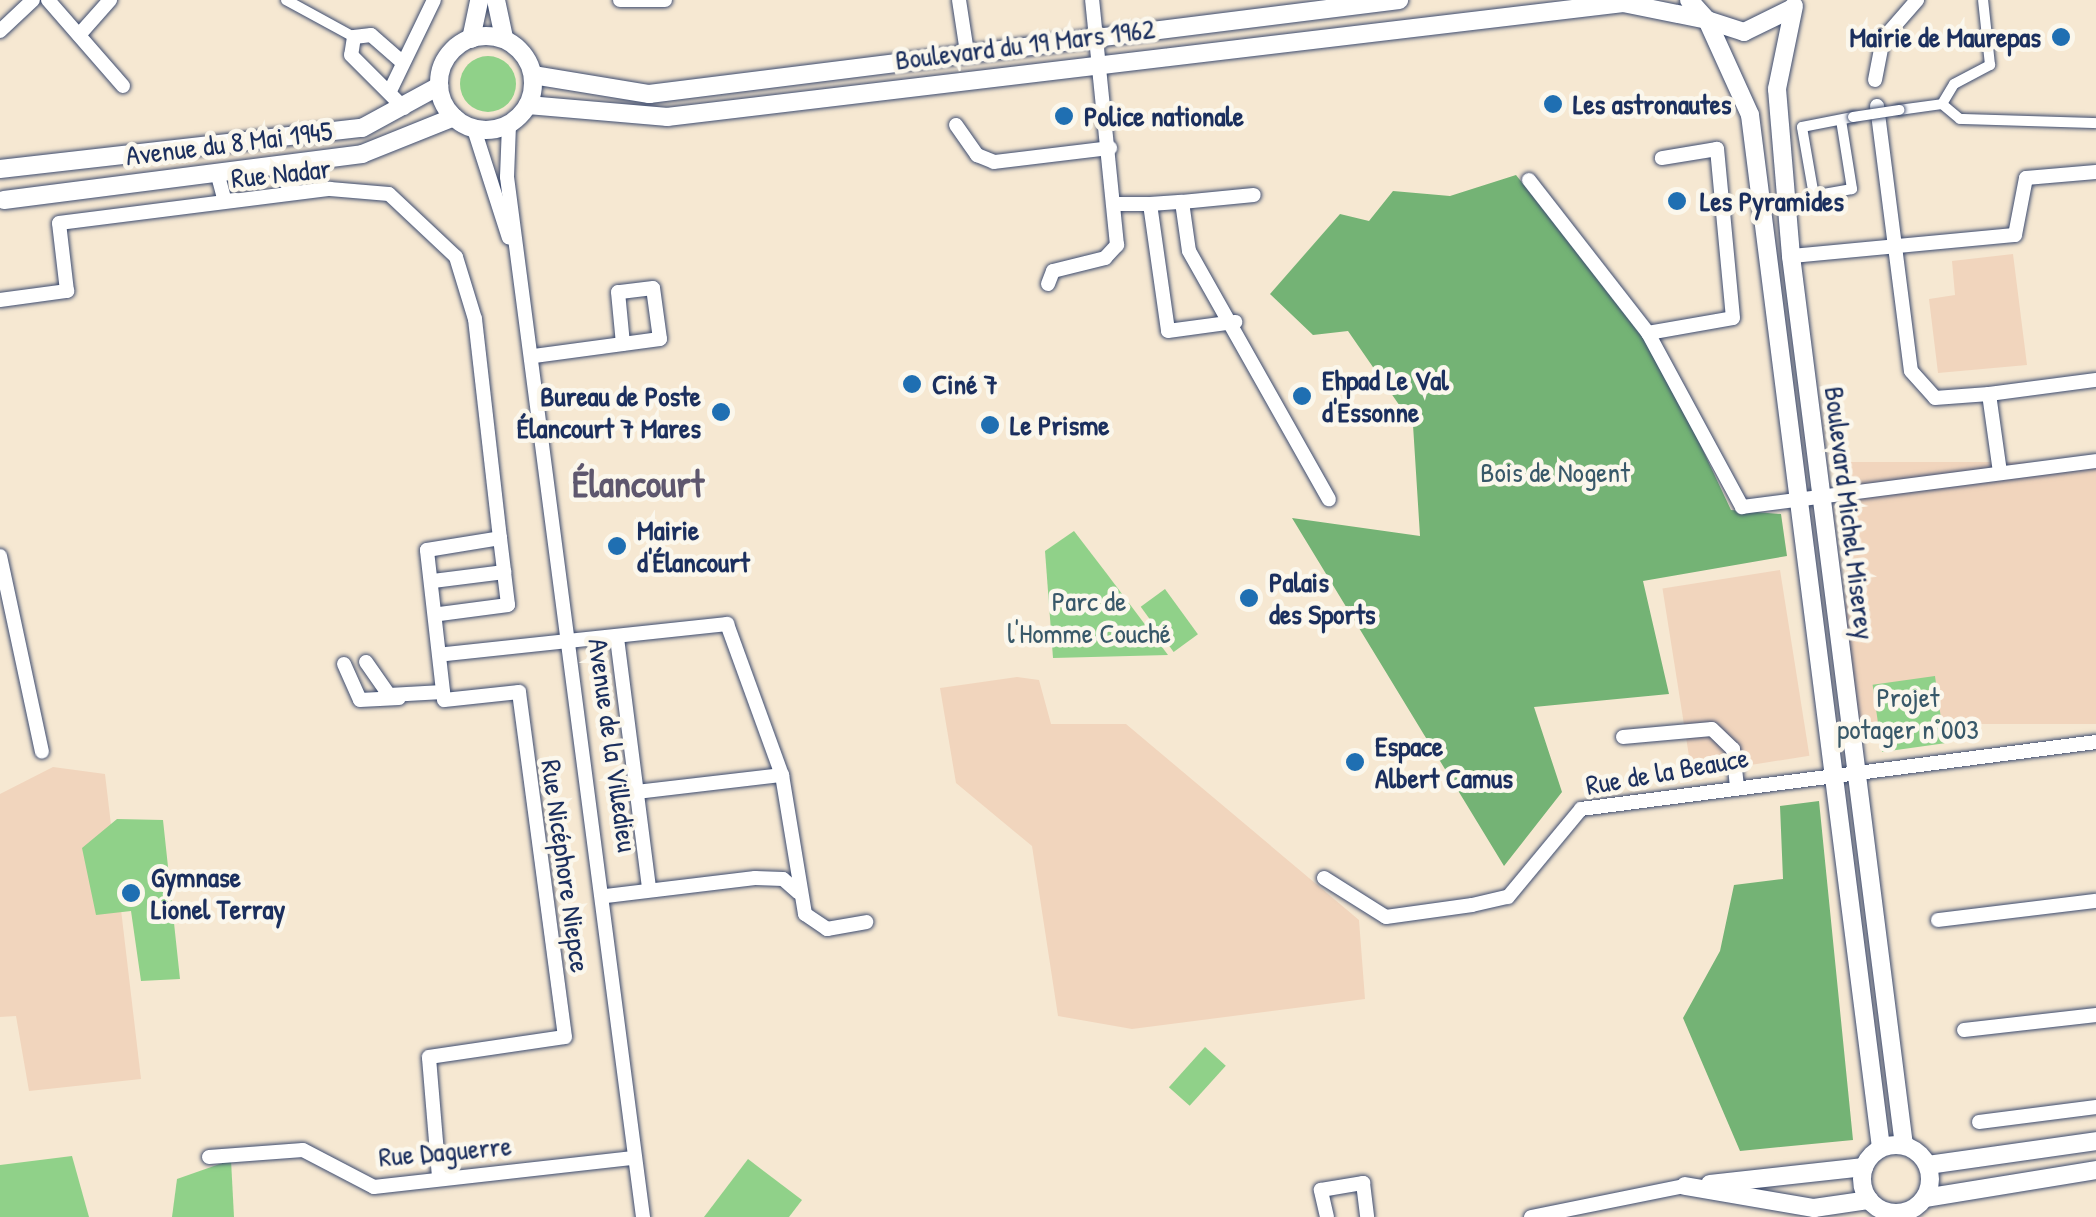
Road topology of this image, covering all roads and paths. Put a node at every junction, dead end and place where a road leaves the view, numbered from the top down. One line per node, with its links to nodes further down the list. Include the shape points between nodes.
1 (33, 0): 18 (street)
2 (48, 0): 19 (street)
3 (110, 0): 19 (street)
4 (286, 0): 20 (street)
5 (434, 0): 25 (street)
6 (479, 0): 22 (street)
7 (496, 0): 23 (street)
8 (620, 0): 9 (street)
9 (665, 0)
10 (959, 0): 24 (street)
11 (1092, 0): 21 (street)
12 (1399, 0): 21 (street, Boulevard du 19 Mars 1962)
13 (1689, 0): 17 (street, Boulevard Michel Miserey)
14 (1917, 0): 28 (street, via 1884,39)
15 (1984, 0): 32 (street, via 1990,65 1954,84)
16 (1799, 2): 17 (street, Boulevard du 19 Mars 1962, via 1761,30); 55 (street, Boulevard Michel Miserey, via 1777,90)
17 (1707, 20): 26 (street, Boulevard du 19 Mars 1962, via 1623,3); 67 (street, Boulevard Michel Miserey, via 1750,115)
18 (0, 31)
19 (79, 35): 29 (street)
20 (354, 37): 25 (street, via 371,35); 31 (street, via 352,56)
21 (1095, 38): 24 (street, Boulevard du 19 Mars 1962); 26 (street)
22 (471, 39): 23 (street); 30 (street, via 451,52)
23 (504, 40): 27 (street)
24 (967, 52): 27 (street, Boulevard du 19 Mars 1962, via 648,94)
25 (402, 62): 31 (street)
26 (1097, 63): 33 (street, Boulevard du 19 Mars 1962, via 629,120 579,105); 42 (street)
27 (533, 75): 33 (street)
28 (1875, 80)
29 (123, 86)
30 (439, 86): 35 (street, Avenue du 8 Mai 1945); 36 (street)
31 (390, 91): 35 (street)
32 (1942, 104): 37 (street, bridge); 38 (street, via 1960,119)
33 (528, 105): 39 (street)
34 (1877, 106): 54 (street)
35 (404, 108): 45 (street, Avenue du 8 Mai 1945, via 317,135)
36 (454, 117): 41 (street); 44 (street, Avenue du 8 Mai 1945, via 362,154)
37 (1847, 118): 37 (street, via 1852,190 1814,196 1801,124)
38 (2096, 123)
39 (510, 125): 41 (street); 56 (street, Avenue de la Villedieu)
40 (956, 125): 42 (street, via 977,155 994,162)
41 (474, 129): 56 (street, Avenue de la Villedieu)
42 (1110, 148): 52 (street)
43 (1662, 158): 60 (street, via 1717,149 1734,318)
44 (269, 165): 46 (street, Avenue du 8 Mai 1945); 46 (street, via 294,192 225,201)
45 (0, 172): 51 (street, Avenue du 8 Mai 1945)
46 (216, 172): 51 (street, Avenue du 8 Mai 1945)
47 (2096, 172): 54 (street, via 2026,178 2015,235)
48 (1529, 180): 60 (street)
49 (1254, 195): 50 (street)
50 (1182, 202): 53 (street); 59 (street, via 1189,251)
51 (2, 204)
52 (1118, 204): 53 (street); 57 (street, via 1113,253 1059,268)
53 (1150, 204): 59 (street, via 1168,331)
54 (1895, 247): 55 (street); 64 (street, via 1920,388 1936,398)
55 (1790, 256): 67 (street, Boulevard Michel Miserey)
56 (522, 282): 62 (street, Avenue de la Villedieu)
57 (1048, 284)
58 (0, 300): 69 (street, Rue Nadar, via 67,290 59,223 330,189 389,194 456,257 475,319)
59 (1235, 322): 68 (street)
60 (1648, 332): 67 (street, via 1742,506)
61 (623, 344): 61 (street, via 618,292 653,288 660,339); 62 (street)
62 (534, 356): 75 (street, Avenue de la Villedieu)
63 (2096, 380): 64 (street)
64 (1989, 394): 66 (street)
65 (2096, 461): 66 (street)
66 (2000, 472): 67 (street)
67 (1811, 496): 84 (street, Boulevard Michel Miserey); 85 (street, Boulevard Michel Miserey)
68 (1329, 499)
69 (500, 538): 71 (street, Rue Nadar); 72 (street, via 427,550)
70 (0, 556): 83 (street)
71 (504, 572): 72 (street); 73 (street, via 508,605)
72 (433, 581): 73 (street)
73 (440, 614): 76 (street)
74 (617, 638): 75 (street); 86 (street, via 727,624); 88 (street)
75 (571, 642): 76 (street); 92 (street, Avenue de la Villedieu)
76 (446, 654): 79 (street)
77 (366, 662): 80 (street, via 378,686)
78 (344, 664): 80 (street, via 360,700)
79 (442, 692): 80 (street); 108 (street, Rue Nicéphore Niepce, via 444,700 519,692 565,1037 429,1057)
80 (399, 698)
81 (1623, 737): 87 (street, via 1712,729 1733,748)
82 (2096, 742): 84 (street, Rue de la Beauce)
83 (42, 752)
84 (1855, 771): 85 (street, Rue de la Beauce); 101 (street, Boulevard Michel Miserey)
85 (1832, 772): 87 (street, Rue de la Beauce); 102 (street, Boulevard Michel Miserey)
86 (782, 775): 88 (street); 91 (street)
87 (1737, 784): 89 (street, Rue de la Beauce, via 1580,808 1508,897 1386,916)
88 (637, 792): 90 (street)
89 (1324, 878)
90 (649, 889): 91 (street, via 755,878 783,879); 92 (street)
91 (798, 892): 95 (street, via 805,914 828,929)
92 (606, 896): 104 (street, Avenue de la Villedieu)
93 (2096, 900): 94 (street)
94 (1938, 920)
95 (866, 922)
96 (2096, 1015): 97 (street)
97 (1964, 1030)
98 (2096, 1107): 99 (street)
99 (1979, 1122)
100 (2096, 1141): 105 (street)
101 (1904, 1145): 102 (street); 105 (street)
102 (1880, 1147): 106 (street)
103 (209, 1157): 108 (street, Rue Daguerre, via 304,1150 374,1186)
104 (633, 1158): 108 (street, Rue Daguerre); 113 (street, Avenue de la Villedieu)
105 (1928, 1166): 110 (street)
106 (1864, 1167): 109 (street); 111 (street)
107 (2096, 1170): 110 (street)
108 (439, 1177)
109 (1685, 1186): 111 (street, via 1814,1208); 116 (street)
110 (1925, 1198): 112 (street)
111 (1869, 1200): 112 (street)
112 (1898, 1215)
113 (643, 1217)
114 (1326, 1217): 115 (street, via 1322,1190 1363,1184)
115 (1367, 1217)
116 (1531, 1217)

